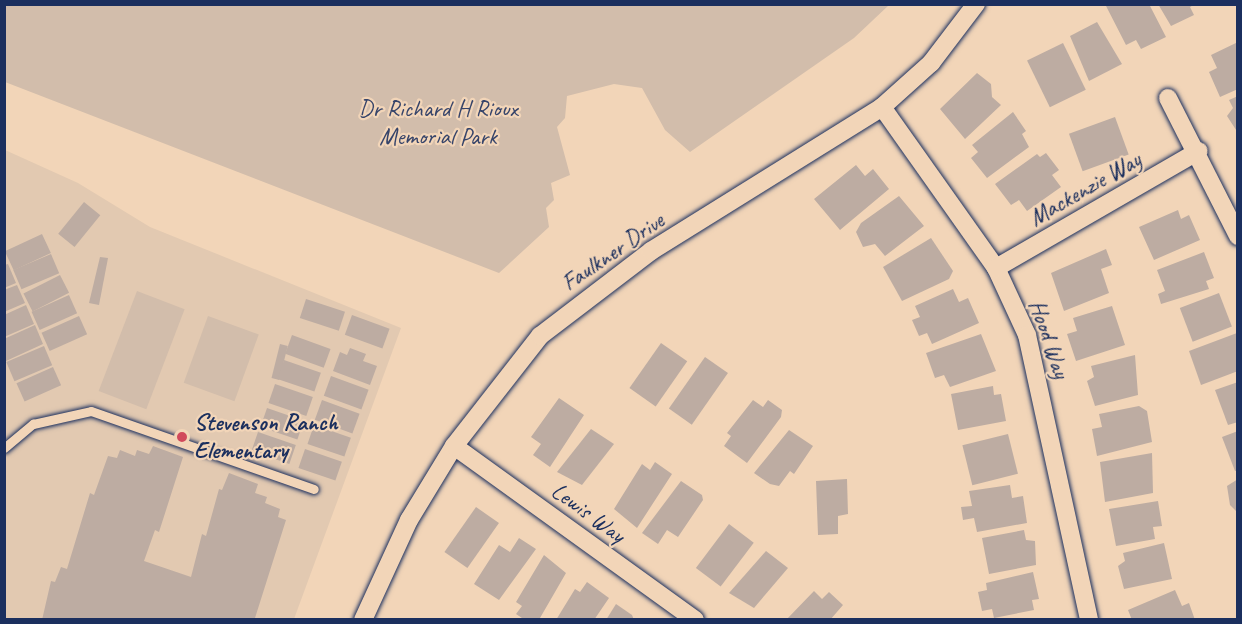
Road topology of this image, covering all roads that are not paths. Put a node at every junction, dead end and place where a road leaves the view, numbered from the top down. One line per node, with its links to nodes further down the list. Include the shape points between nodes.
1 (976, 4): 3 (street, Faulkner Drive, via 931,63)
2 (1168, 98): 4 (street)
3 (882, 107): 6 (street, Hood Way); 7 (street, Faulkner Drive, via 604,283 540,336)
4 (1199, 151): 5 (street); 6 (street, Mackenzie Way)
5 (1238, 236)
6 (996, 268): 12 (street, Hood Way, via 1027,334)
7 (454, 446): 10 (street, Faulkner Drive, via 409,520); 11 (street, Lewis Way)
8 (4, 448): 9 (lane, via 33,424 91,411)
9 (314, 489)
10 (363, 620)
11 (695, 620)
12 (1089, 620)

